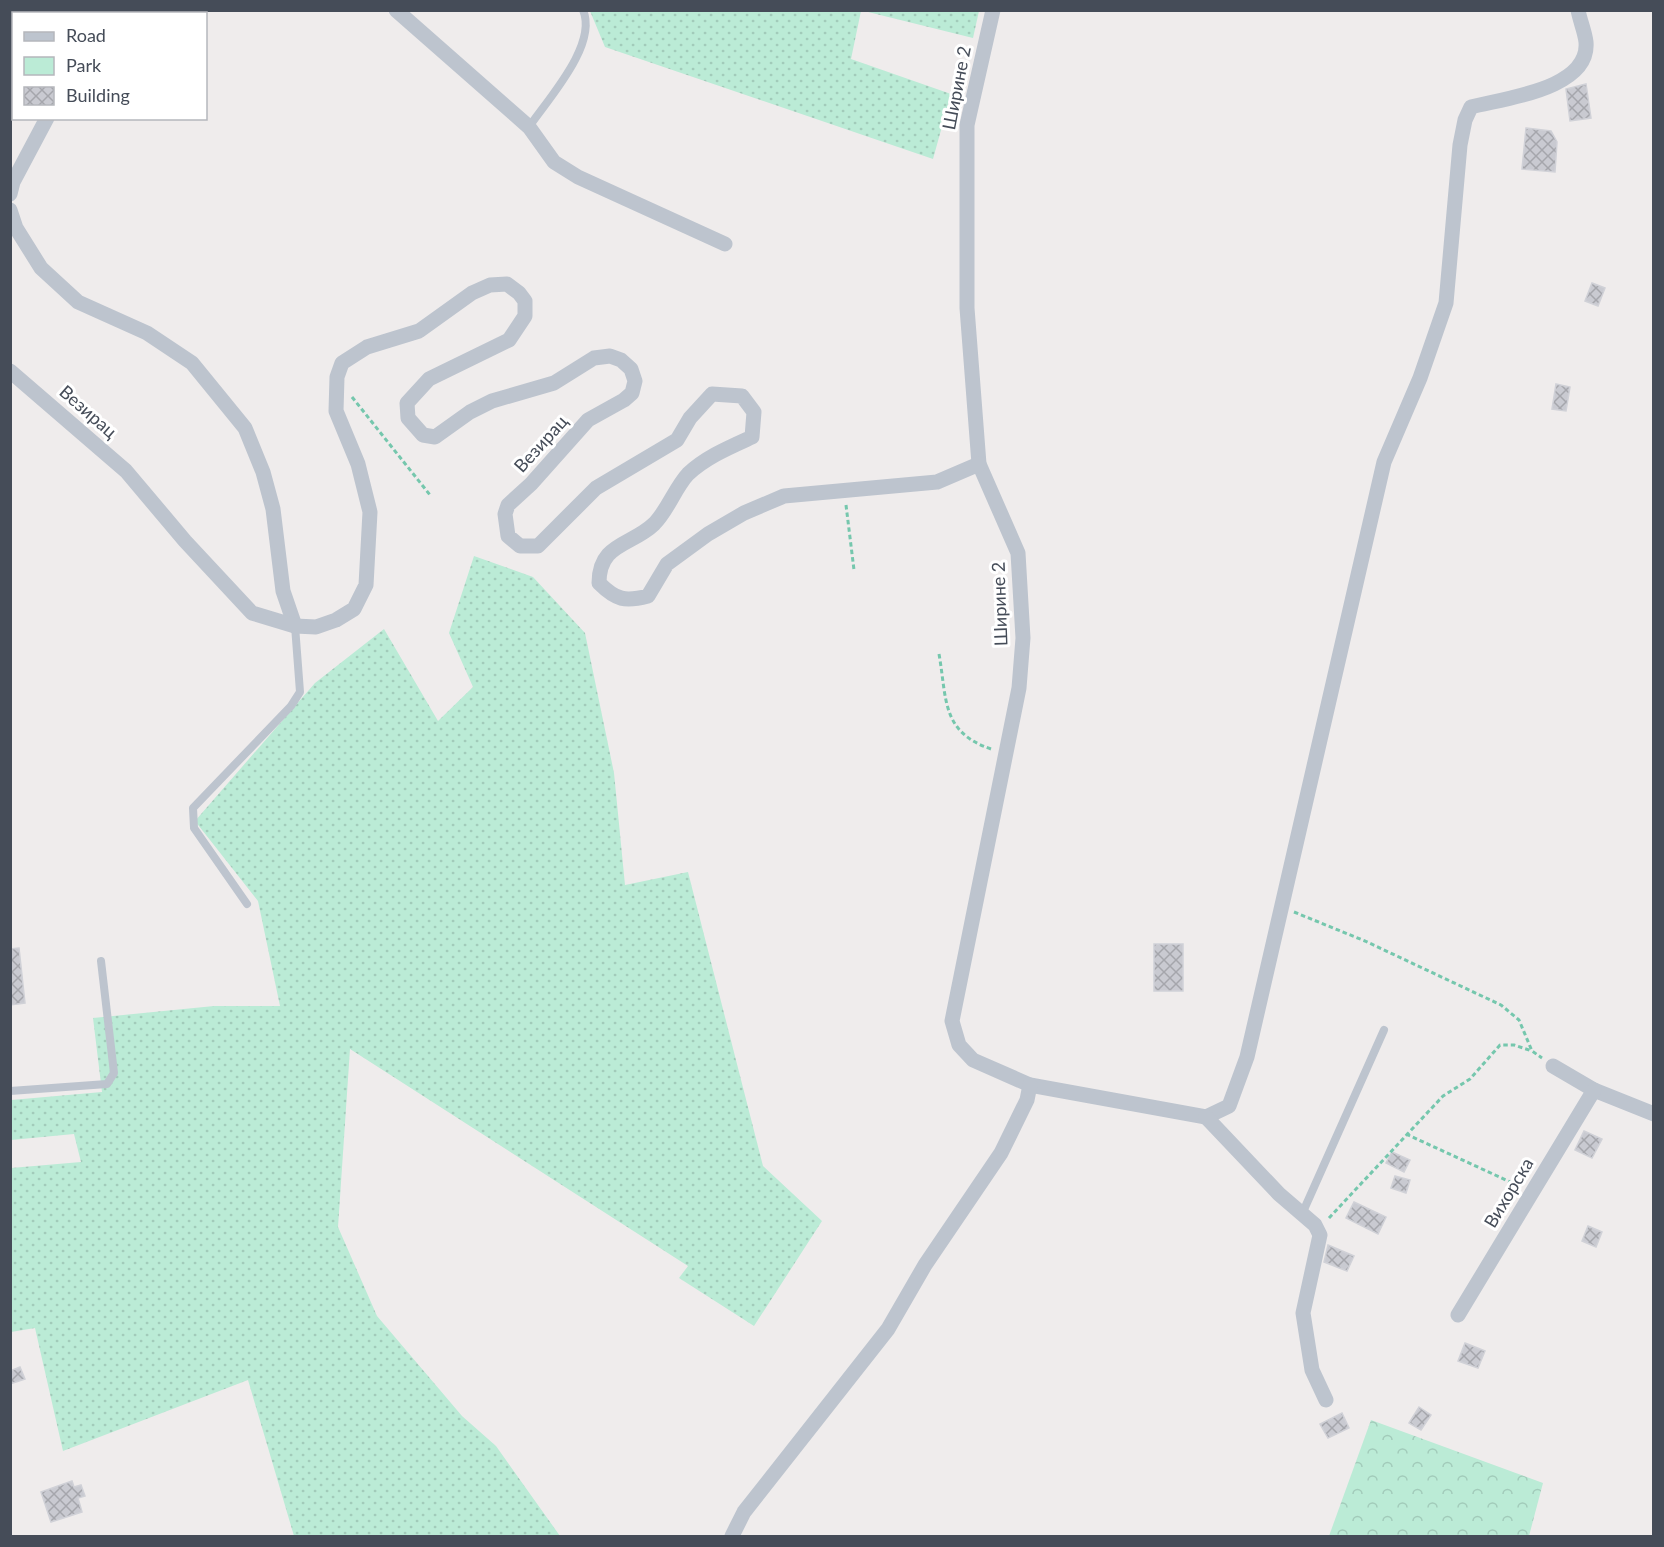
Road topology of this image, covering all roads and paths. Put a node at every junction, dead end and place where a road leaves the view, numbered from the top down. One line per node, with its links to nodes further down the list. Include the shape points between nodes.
1 (396, 10): 6 (street)
2 (583, 10): 6 (lane, via 588,21 579,54)
3 (993, 10): 12 (street, Ширине 2, via 967,125 967,308)
4 (1578, 10): 20 (street, via 1586,44 1580,66 1561,82 1471,107 1465,120 1446,303 1420,378 1384,462)
5 (46, 120): 7 (street)
6 (529, 127): 9 (street, via 555,162 578,177)
7 (10, 195)
8 (10, 210): 16 (street, via 16,228 41,268 78,302 147,333 192,363 245,428 273,509 283,591)
9 (725, 243)
10 (10, 371): 16 (street, Везирац, via 126,471 252,613)
11 (337, 377): 13 (street, Везирац, via 342,363 367,347 419,331 472,293 490,285 507,284 525,301 525,315 509,340 429,379 414,394 407,403 408,418 423,435 435,436 492,401 554,383 594,358 610,356 626,364 635,381 632,393 588,420 508,505 508,536 520,546 538,546 596,488 677,440 690,417 712,394 742,396 754,412 752,437 711,457 688,475 655,523 633,540 616,545 599,570 599,583 609,593 628,601 648,596 667,564 744,513 784,496); 14 (path); 16 (street, Везирац, via 336,411 358,464 370,512 366,585 354,609 336,620 316,627)
12 (979, 464): 13 (street, Везирац, via 937,482); 18 (street, Ширине 2, via 1018,553 1023,638 1019,688)
13 (845, 491): 15 (path)
14 (430, 495)
15 (854, 570)
16 (295, 626): 19 (lane, via 300,692 193,808 194,828)
17 (939, 654): 18 (path, via 951,720 963,736)
18 (1006, 754): 24 (street, Ширине 2, via 952,1022 959,1045 973,1060)
19 (247, 904)
20 (1282, 907): 28 (street, via 1237,1089 1229,1106); 29 (path, via 1501,1005 1520,1023 1532,1051 1500,1045 1470,1079 1443,1096)
21 (101, 962): 26 (lane, via 114,1073 107,1084)
22 (1384, 1030): 31 (lane)
23 (1553, 1066): 25 (street)
24 (1030, 1085): 28 (street, Ширине 2); 35 (street, via 1027,1100 1001,1153 925,1264 888,1329 744,1512)
25 (1594, 1090): 27 (street); 30 (street, Вихорска)
26 (10, 1091)
27 (1653, 1114)
28 (1206, 1117): 31 (street)
29 (1406, 1134): 30 (path); 32 (path, via 1334,1214)
30 (1533, 1192): 33 (street, Вихорска)
31 (1302, 1214): 32 (street)
32 (1315, 1225): 34 (street, via 1320,1235 1303,1313 1312,1370)
33 (1458, 1315)
34 (1326, 1401)
35 (732, 1536)

